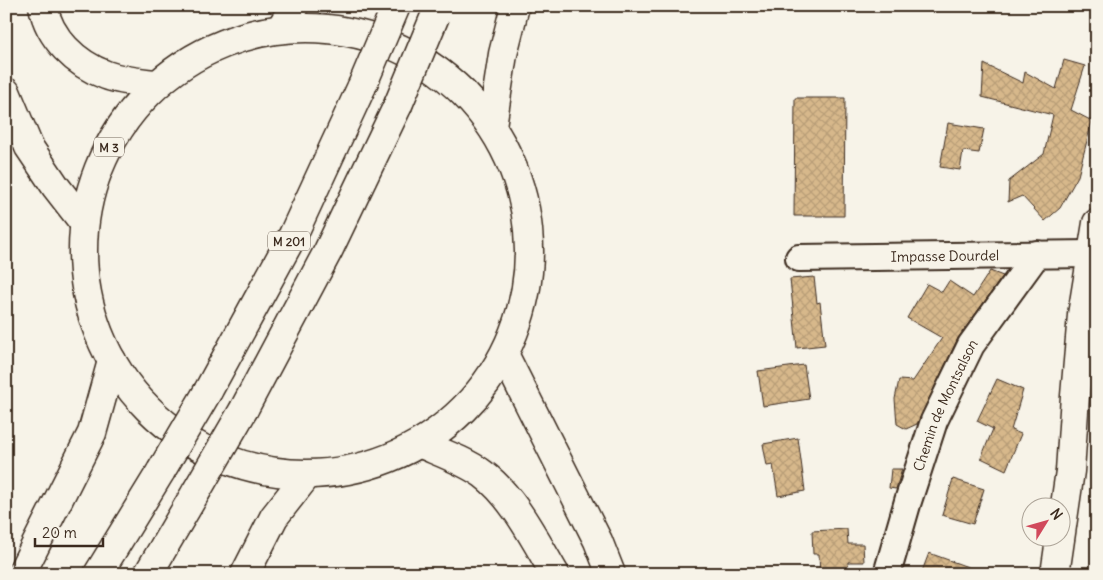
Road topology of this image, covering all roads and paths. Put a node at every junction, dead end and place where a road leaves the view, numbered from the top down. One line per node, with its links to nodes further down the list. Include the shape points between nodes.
1 (43, 6): 6 (main road, via 61,44 86,66 107,76)
2 (396, 6): 19 (main road, M 201, bridge, via 292,235 208,391)
3 (515, 6): 8 (main road, via 503,54)
4 (437, 11): 20 (main road, M 201, bridge, via 398,105 328,251 244,410)
5 (288, 17): 6 (main road, M 3, via 194,57); 8 (main road, M 3, via 400,47 451,80)
6 (156, 84): 9 (main road, M 3, via 121,124 96,171)
7 (6, 92): 9 (main road, via 29,147)
8 (492, 126): 14 (main road, M 3, via 515,168 528,215 530,263 522,311)
9 (84, 223): 15 (main road, M 3, via 83,271 92,318)
10 (1097, 224): 12 (main road)
11 (1037, 254): 12 (street, Impasse Dourdel); 13 (street, Impasse Dourdel); 24 (street, Chemin de Montsalson, via 971,345 934,421)
12 (1092, 254): 25 (main road, via 1082,315 1070,471)
13 (799, 258)
14 (505, 356): 16 (main road, M 3, via 483,390 454,420); 23 (main road, via 598,541)
15 (112, 361): 17 (main road, M 3, via 147,408 194,444 248,467); 18 (main road, via 92,433)
16 (421, 444): 17 (main road, M 3, via 366,467); 22 (main road, via 484,475 512,504)
17 (307, 475): 21 (main road, via 274,517)
18 (22, 574)
19 (98, 574)
20 (148, 574)
21 (245, 574)
22 (555, 574)
23 (611, 574)
24 (888, 574)
25 (1055, 574)

